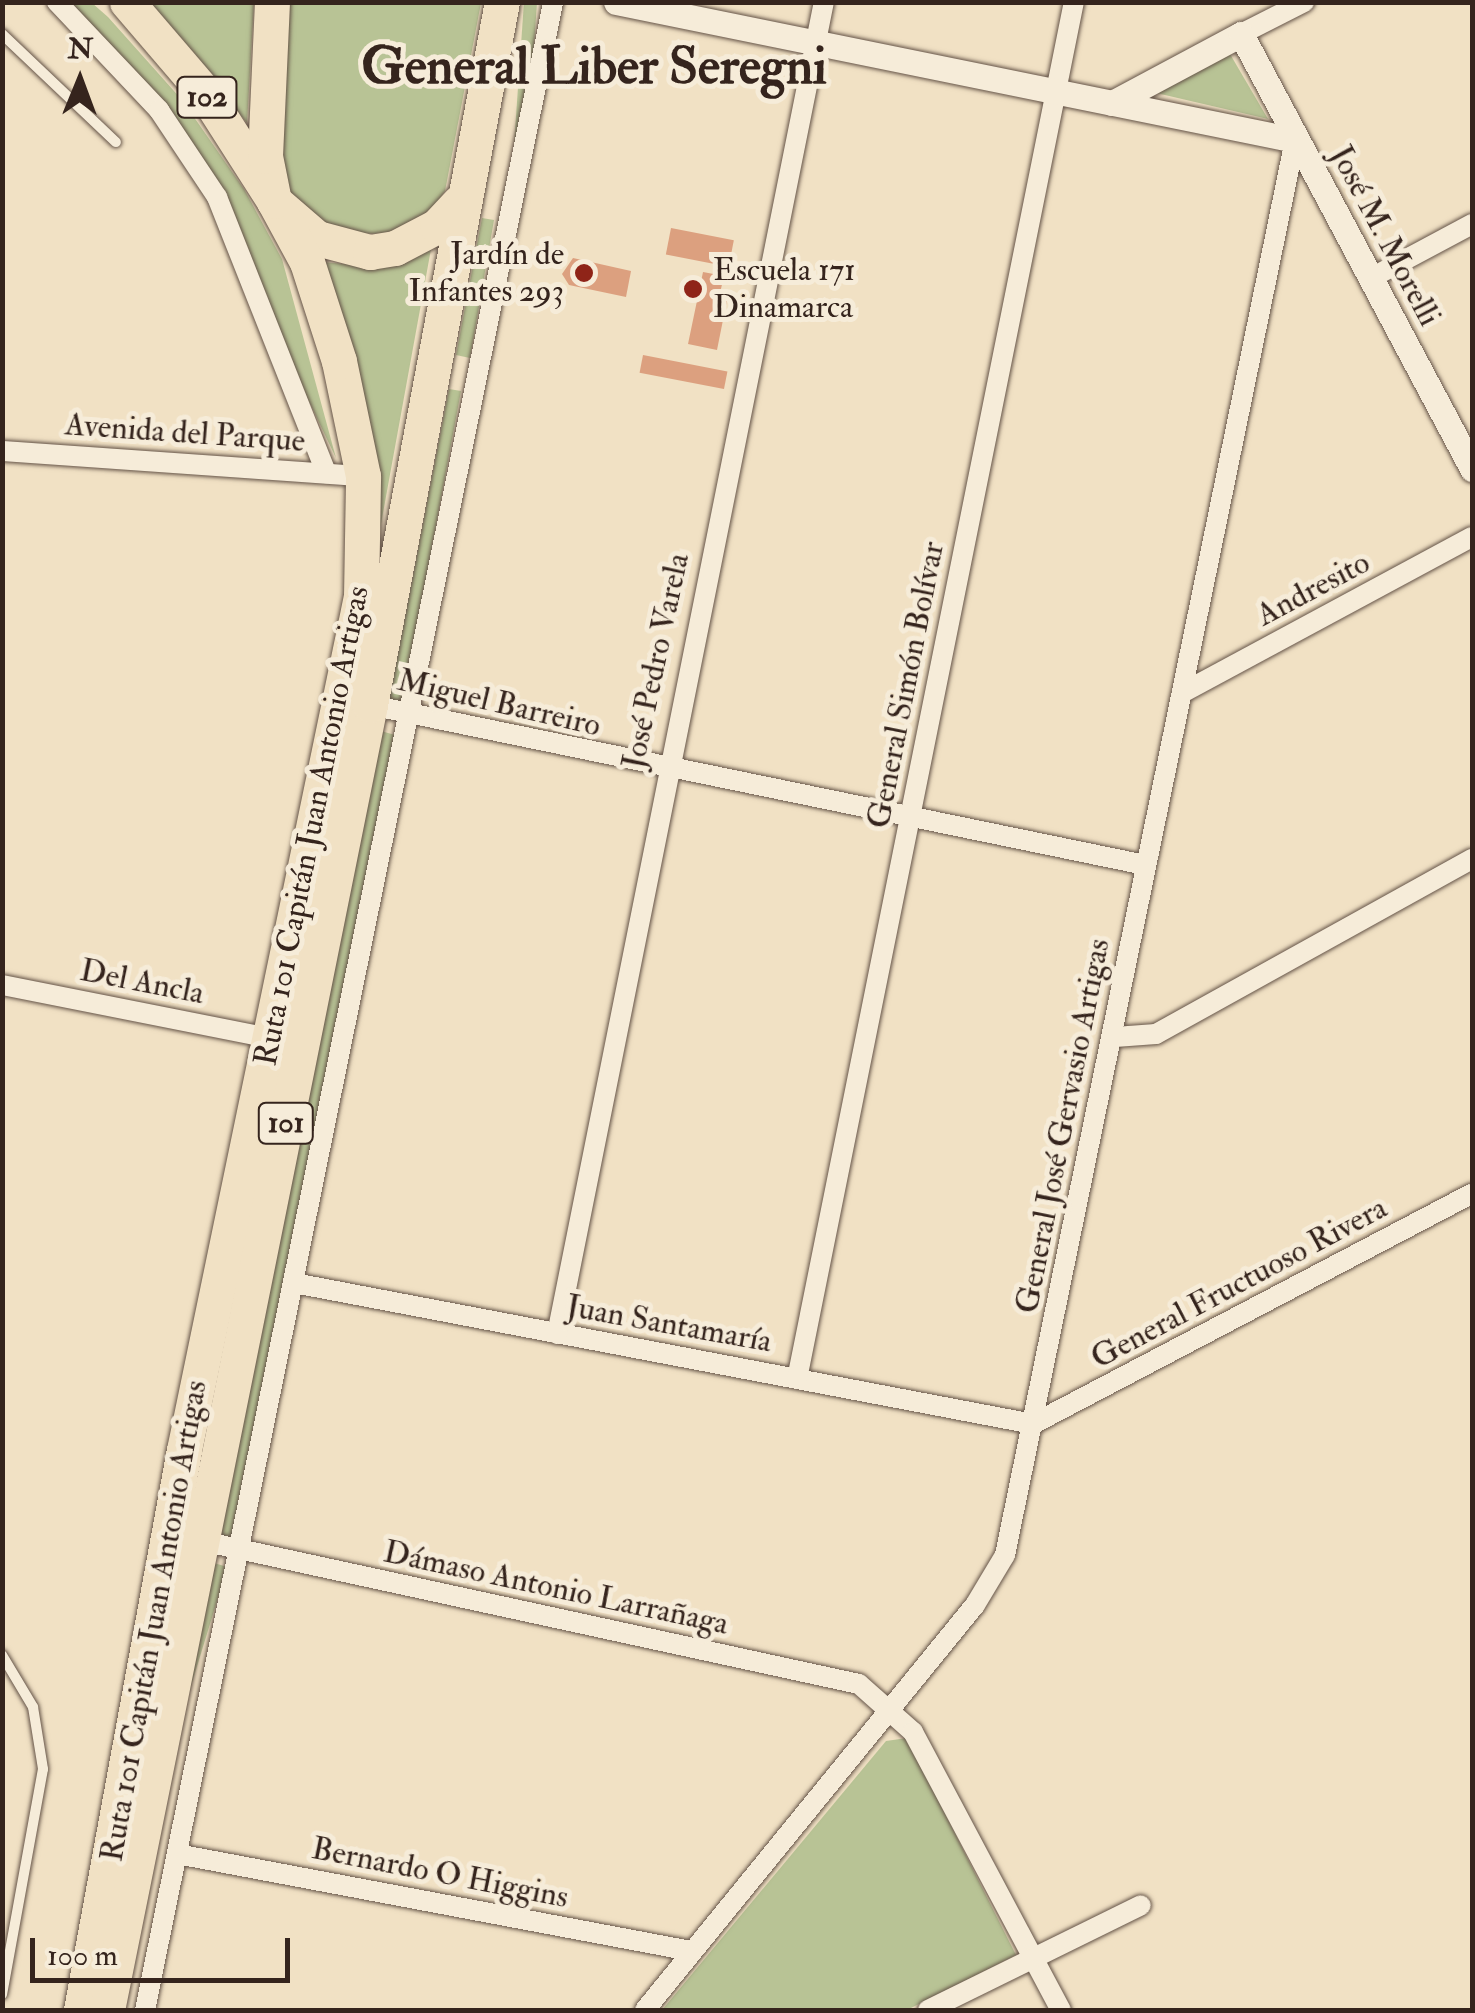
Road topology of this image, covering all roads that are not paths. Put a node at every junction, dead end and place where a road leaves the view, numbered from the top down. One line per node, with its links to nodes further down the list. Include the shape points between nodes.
1 (57, 2): 23 (street, via 159,110 216,197)
2 (128, 2): 17 (highway, 102, via 205,93)
3 (272, 2): 17 (highway, Ruta 101 Capitán Juan Antonio Artigas / 101, via 263,117)
4 (502, 2): 18 (highway, Ruta 101 Capitán Juan Antonio Artigas / 101)
5 (553, 2): 28 (street)
6 (616, 2): 12 (street)
7 (824, 2): 12 (street, José Pedro Varela)
8 (1074, 2): 13 (street, General Simón Bolívar)
9 (1304, 2): 11 (street)
10 (2, 34): 16 (lane)
11 (1241, 34): 14 (street); 15 (street, José M. Morelli)
12 (816, 43): 13 (street); 29 (street, José Pedro Varela)
13 (1056, 91): 14 (street); 30 (street, General Simón Bolívar)
14 (1112, 103): 15 (street)
15 (1296, 140): 20 (street, José M. Morelli); 26 (street, General José Gervasio Artigas)
16 (116, 142)
17 (274, 201): 18 (highway, 102, via 316,238 370,252 423,236); 24 (highway, Ruta 101 Capitán Juan Antonio Artigas / 101, via 331,327)
18 (459, 202): 27 (highway, Ruta 101 Capitán Juan Antonio Artigas / 101)
19 (1472, 224): 20 (street)
20 (1371, 278): 22 (street, José M. Morelli)
21 (2, 451): 23 (street, Avenida del Parque)
22 (1472, 469)
23 (326, 473): 24 (street, Avenida del Parque)
24 (363, 476): 35 (highway, Ruta 101 Capitán Juan Antonio Artigas / 101, via 362,596)
25 (1472, 537): 26 (street, Andresito)
26 (1182, 693): 32 (street, General José Gervasio Artigas)
27 (370, 705): 28 (street, Miguel Barreiro); 41 (highway, Ruta 101 Capitán Juan Antonio Artigas / 101)
28 (413, 715): 29 (street, Miguel Barreiro); 37 (street)
29 (664, 770): 30 (street, Miguel Barreiro); 38 (street, José Pedro Varela)
30 (910, 819): 32 (street, Miguel Barreiro); 39 (street, General Simón Bolívar)
31 (1472, 859): 34 (street, via 1156,1034)
32 (1145, 865): 34 (street, General José Gervasio Artigas)
33 (2, 984): 35 (street, Del Ancla)
34 (1114, 1037): 40 (street, General José Gervasio Artigas)
35 (270, 1038): 50 (highway, Ruta 101 Capitán Juan Antonio Artigas / 101, via 184,1450)
36 (1472, 1194): 40 (street, General Fructuoso Rivera)
37 (294, 1283): 38 (street, Juan Santamaría); 42 (street)
38 (557, 1334): 39 (street, Juan Santamaría)
39 (798, 1379): 40 (street, Juan Santamaría)
40 (1033, 1424): 44 (street, General José Gervasio Artigas, via 1004,1555 975,1605)
41 (202, 1541): 42 (street, Dámaso Antonio Larrañaga); 51 (highway, Ruta 101 Capitán Juan Antonio Artigas / 101)
42 (240, 1550): 44 (street, Dámaso Antonio Larrañaga, via 859,1684); 45 (street)
43 (2, 1655): 49 (lane, via 32,1707 43,1768)
44 (892, 1706): 47 (street, General José Gervasio Artigas); 48 (street)
45 (177, 1854): 47 (street, Bernardo O Higgins); 52 (street)
46 (1141, 1905): 48 (street)
47 (691, 1952): 53 (street, General José Gervasio Artigas)
48 (1034, 1958): 54 (street); 55 (street)
49 (2, 1994)
50 (81, 2010)
51 (108, 2010)
52 (145, 2010)
53 (645, 2010)
54 (928, 2010)
55 (1061, 2010)

